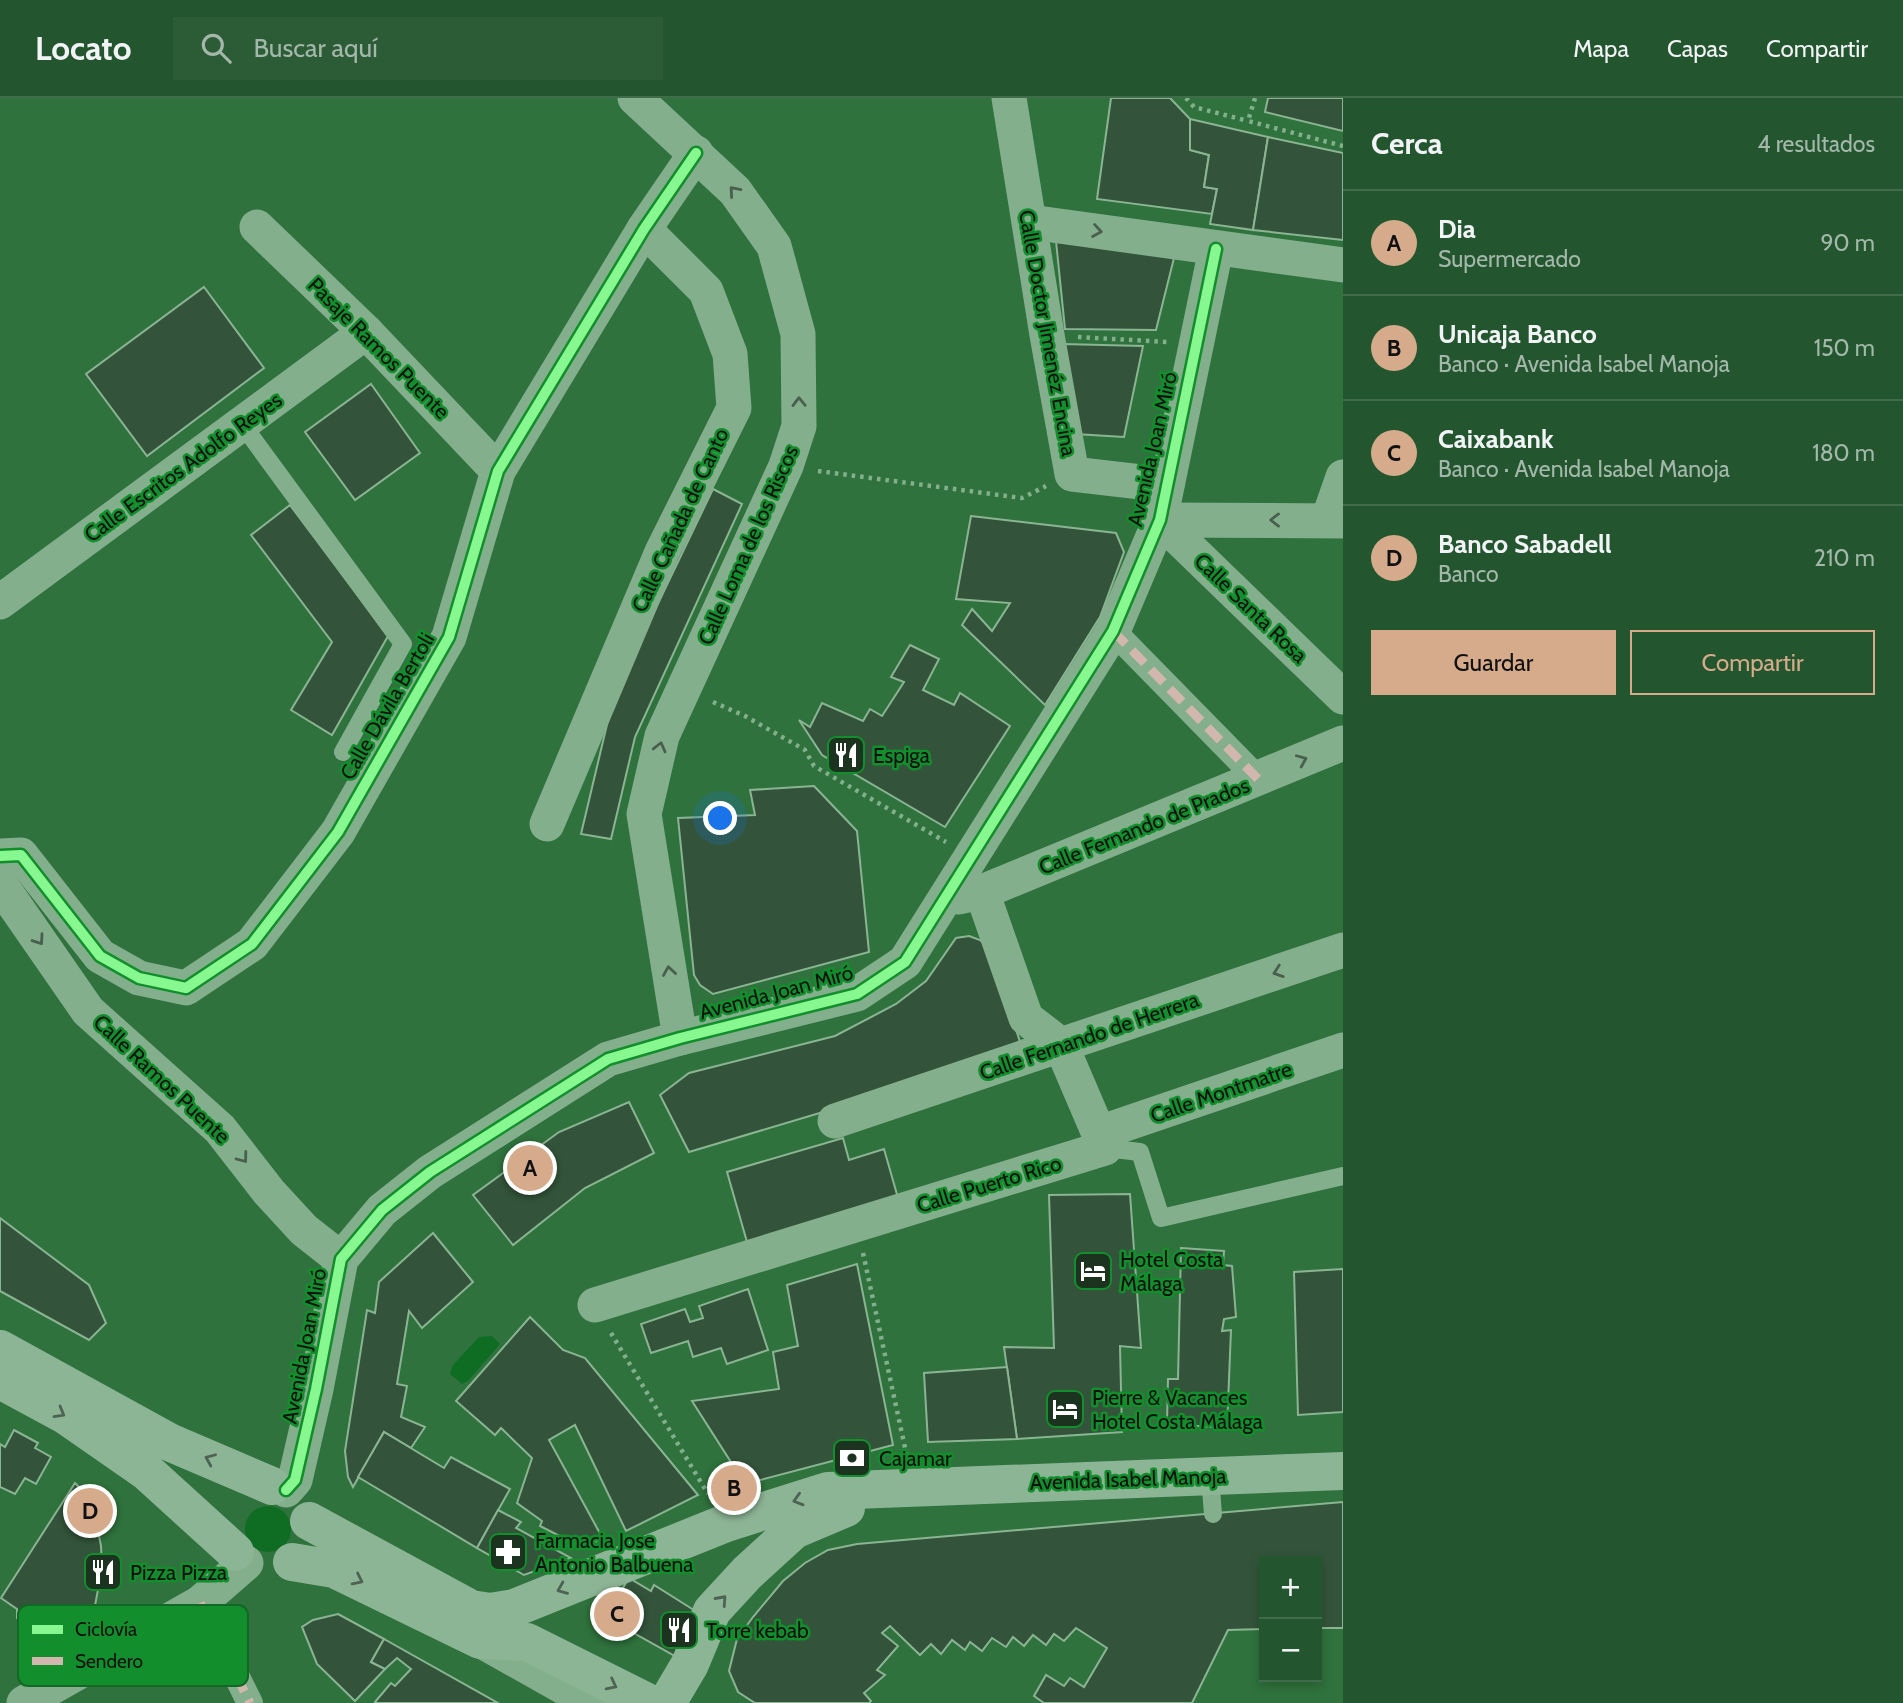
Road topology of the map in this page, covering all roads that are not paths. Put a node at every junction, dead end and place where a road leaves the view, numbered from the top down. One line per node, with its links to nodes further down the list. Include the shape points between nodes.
1 (635, 98): 3 (street, Calle Loma de los Riscos)
2 (1009, 98): 4 (street, Calle Doctor Jimenéz Encina)
3 (696, 153): 6 (street, Calle Dávila Bertoli); 28 (street, Calle Loma de los Riscos, one-way to 3, via 644,814 662,736 786,466 799,426 798,334 774,246 735,191)
4 (1030, 222): 7 (street, one-way to 7); 13 (street, Calle Doctor Jimenéz Encina, via 1072,474)
5 (257, 227): 9 (street, Pasaje Ramos Puente)
6 (644, 229): 11 (street, Calle Dávila Bertoli); 22 (street, Calle Cañada de Canto, via 706,291 730,354 734,408 662,552)
7 (1216, 249): 8 (street); 13 (street, Avenida Joan Miró)
8 (1343, 265)
9 (366, 332): 10 (street, Calle Escritos Adolfo Reyes); 11 (street, Pasaje Ramos Puente)
10 (242, 424): 16 (street, Calle Escritos Adolfo Reyes); 20 (lane, via 404,644)
11 (498, 471): 23 (street, Calle Dávila Bertoli, via 449,637 338,832 252,944 186,988 139,978 100,956 21,855)
12 (1343, 477): 15 (street)
13 (1167, 485): 14 (street, Avenida Joan Miró)
14 (1160, 520): 15 (street, one-way to 14); 17 (street, Avenida Joan Miró); 18 (street, Calle Santa Rosa)
15 (1336, 520)
16 (0, 602)
17 (1114, 631): 21 (street); 26 (street, Avenida Joan Miró)
18 (1343, 697)
19 (1343, 744): 21 (street, Calle Fernando de Prados, one-way to 19)
20 (343, 752)
21 (1258, 779): 25 (street, Calle Fernando de Prados)
22 (547, 824)
23 (0, 856)
24 (0, 884): 34 (street, Calle Ramos Puente, one-way to 34, via 88,1010 220,1129 304,1230)
25 (982, 892): 26 (street, Calle Fernando de Prados); 29 (street, via 1026,1018)
26 (942, 901): 28 (street, Avenida Joan Miró, via 905,962 857,994)
27 (1343, 950): 29 (street, Calle Fernando de Herrera, one-way to 29)
28 (680, 1038): 34 (street, Avenida Joan Miró, via 608,1059 429,1172 382,1210)
29 (1061, 1045): 31 (street, Calle Fernando de Herrera); 32 (street)
30 (1343, 1050): 32 (street, Calle Montmatre)
31 (835, 1121)
32 (1102, 1141): 33 (lane, via 1140,1152 1161,1218); 35 (street, Calle Puerto Rico, via 857,1225)
33 (1343, 1176)
34 (341, 1259): 40 (street, Avenida Joan Miró, via 295,1480)
35 (595, 1305)
36 (0, 1349): 40 (main road, one-way to 36, via 169,1442)
37 (0, 1380): 42 (main road, one-way to 42, via 65,1415 148,1472)
38 (1343, 1471): 39 (main road, Avenida Isabel Manoja, via 1212,1495)
39 (914, 1486): 46 (main road, Avenida Isabel Manoja, one-way to 46, via 828,1491 726,1523 514,1608 490,1612); 53 (main road, Avenida Isabel Manoja, one-way to 39, via 690,1664 712,1611 794,1530)
40 (279, 1488): 41 (main road, via 297,1497); 42 (main road, via 258,1487 235,1502 227,1527)
41 (309, 1521): 43 (main road, via 307,1544); 46 (main road)
42 (240, 1558): 43 (main road, via 269,1570); 44 (street)
43 (292, 1562): 46 (main road, one-way to 46, via 334,1569)
44 (200, 1603): 45 (street)
45 (196, 1605)
46 (476, 1625): 51 (street); 52 (main road, one-way to 52, via 527,1642)
47 (54, 1686): 49 (street)
48 (242, 1686): 50 (street)
49 (24, 1703)
50 (250, 1703)
51 (592, 1703)
52 (649, 1703)
53 (667, 1703)

